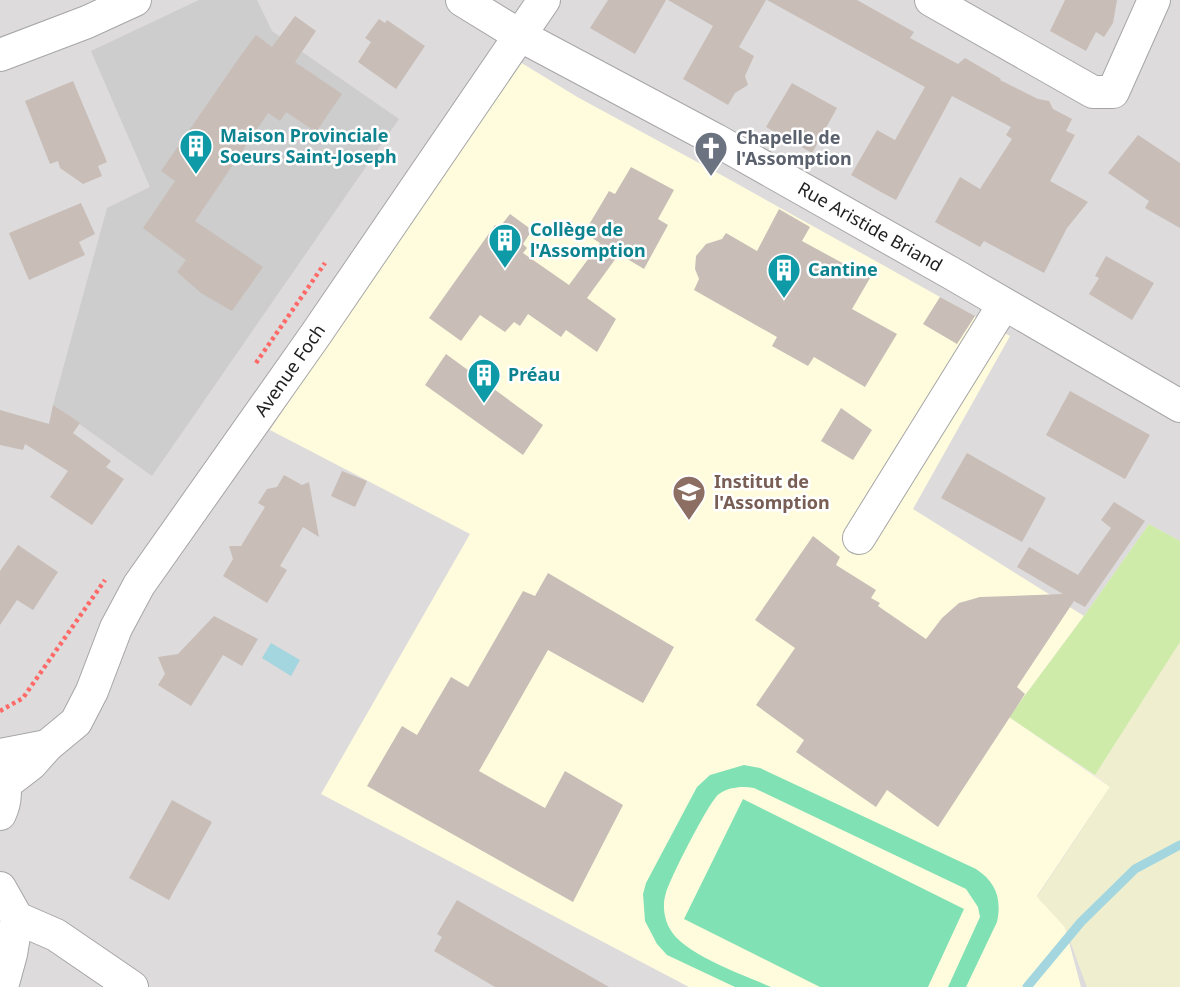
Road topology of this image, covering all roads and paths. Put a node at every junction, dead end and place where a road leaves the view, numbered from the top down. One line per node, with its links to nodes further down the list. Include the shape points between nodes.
1 (135, 0): 7 (street)
2 (462, 0): 6 (street, Rue Aristide Briand)
3 (544, 0): 6 (street, Avenue Foch)
4 (931, 0): 5 (street, via 1093,92 1113,92)
5 (1154, 0)
6 (520, 35): 9 (street, Rue Aristide Briand); 15 (street, Avenue Foch, via 139,585 76,722 31,764)
7 (0, 55)
8 (328, 258): 10 (path, Avenue Foch)
9 (1004, 304): 11 (street, Rue Aristide Briand); 12 (street)
10 (249, 372)
11 (1180, 406)
12 (859, 538)
13 (108, 576): 14 (path, via 23,698)
14 (0, 711)
15 (1, 782)
16 (0, 888): 17 (street)
17 (17, 918): 18 (street); 19 (street, via 56,935)
18 (2, 987)
19 (132, 987)

